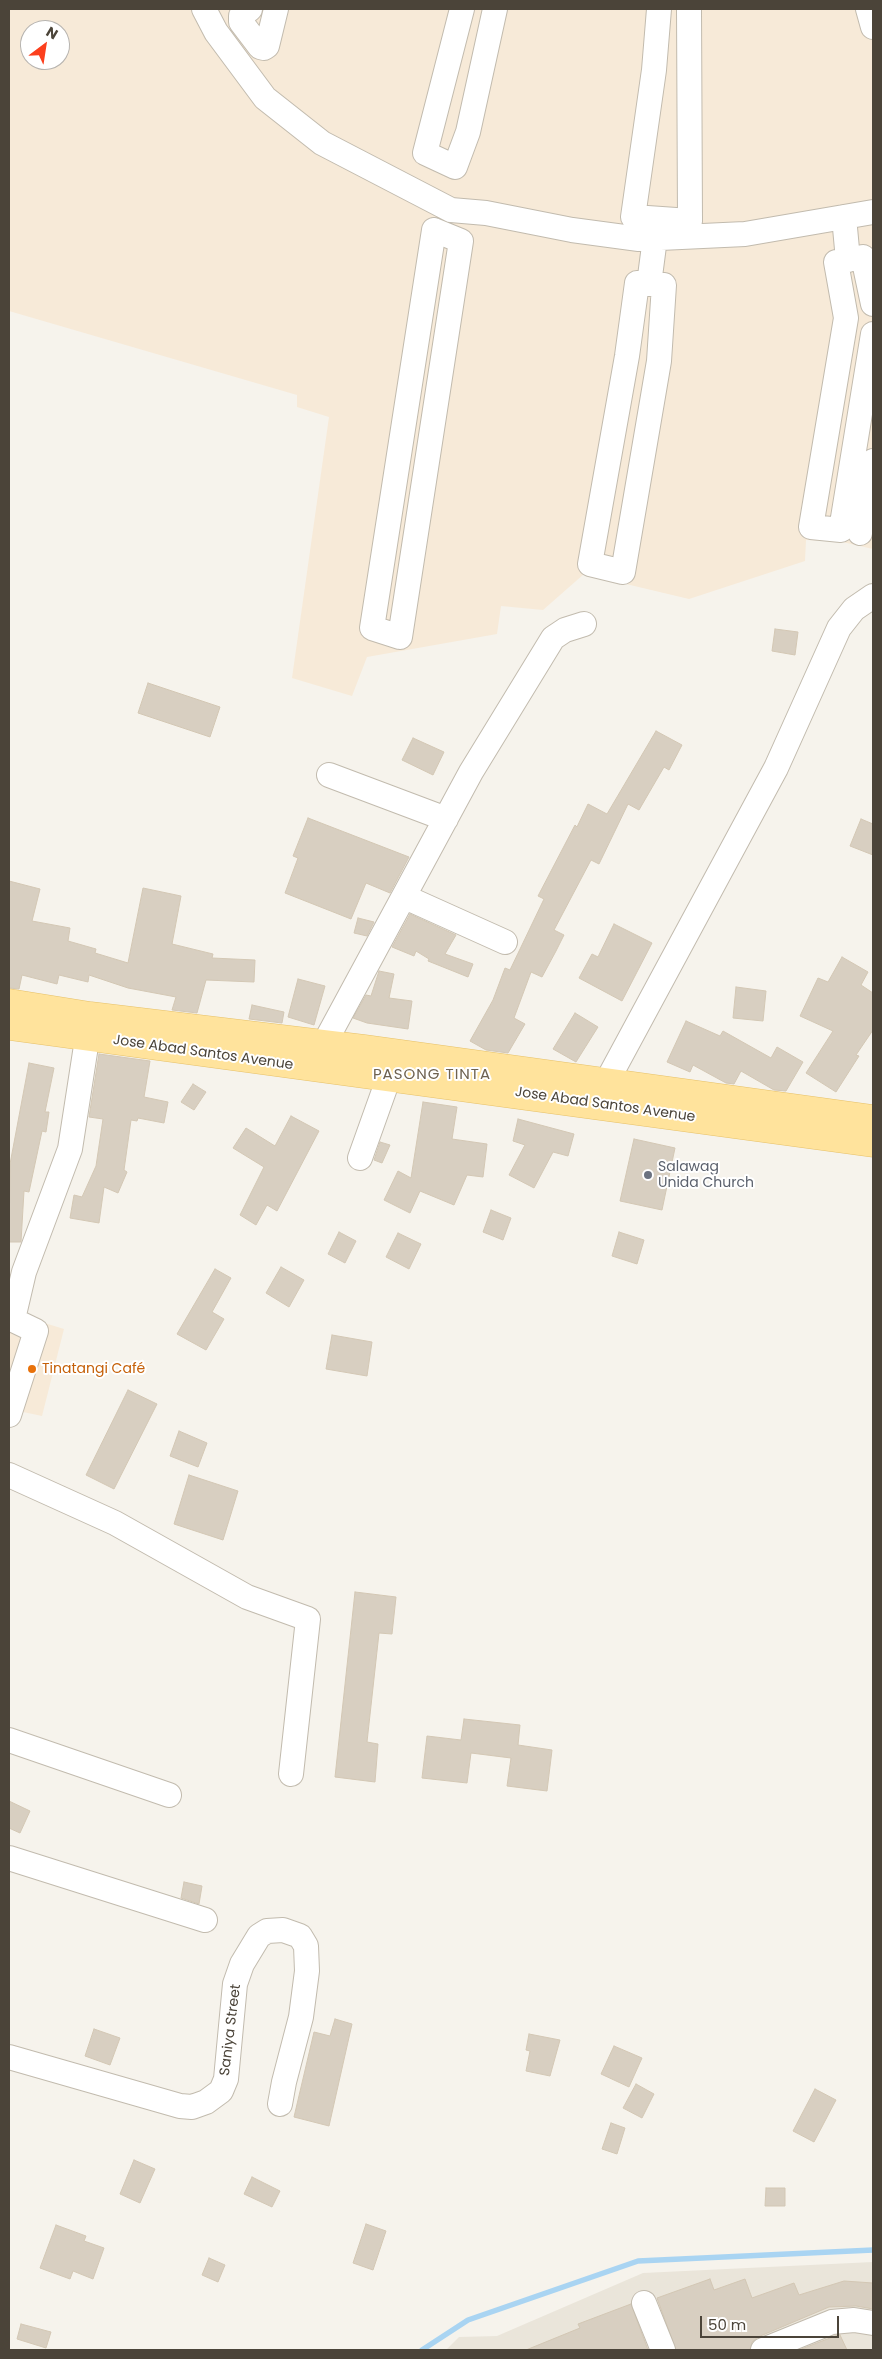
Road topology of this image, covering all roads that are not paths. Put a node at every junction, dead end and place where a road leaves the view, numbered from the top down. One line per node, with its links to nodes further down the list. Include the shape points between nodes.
1 (204, 9): 10 (street, via 216,32 265,98 322,143)
2 (250, 9): 3 (street, via 241,16 241,22 264,48)
3 (276, 9)
4 (462, 9): 5 (street, via 425,154 455,167 468,132)
5 (495, 9)
6 (659, 9): 7 (street, via 654,70 633,217 690,221)
7 (689, 9)
8 (868, 9): 9 (street)
9 (873, 26)
10 (451, 210): 13 (street); 14 (street, via 486,213 572,230 639,239)
11 (873, 212): 12 (street)
12 (844, 217): 14 (street, via 745,234); 15 (street)
13 (447, 236): 13 (street, via 461,242 400,636 372,628 434,230)
14 (655, 238): 16 (street)
15 (848, 260): 17 (street, via 863,257); 18 (street, via 836,262 846,318 811,527 841,530)
16 (649, 284): 16 (street, via 637,283 590,564 623,572 659,361 664,285)
17 (873, 304)
18 (873, 334)
19 (873, 461): 20 (street, via 867,478)
20 (860, 533)
21 (873, 596): 32 (street, via 854,609 839,628 776,768)
22 (584, 624): 24 (street, via 553,638)
23 (329, 775): 24 (street)
24 (446, 819): 25 (street)
25 (405, 897): 26 (street); 30 (street)
26 (505, 942)
27 (9, 1004): 29 (main road, Jose Abad Santos Avenue)
28 (9, 1026): 29 (main road, Jose Abad Santos Avenue)
29 (89, 1027): 30 (main road, Jose Abad Santos Avenue); 36 (street, via 70,1149 24,1272)
30 (321, 1056): 31 (main road, Jose Abad Santos Avenue)
31 (394, 1065): 32 (main road, Jose Abad Santos Avenue); 35 (street)
32 (605, 1094): 33 (main road, Jose Abad Santos Avenue); 34 (main road, Jose Abad Santos Avenue)
33 (873, 1119)
34 (873, 1143)
35 (360, 1158)
36 (11, 1319): 37 (street, via 36,1332)
37 (9, 1415)
38 (9, 1475): 40 (street, via 115,1524 248,1597 308,1620)
39 (9, 1740): 41 (street)
40 (291, 1774)
41 (169, 1795)
42 (9, 1858): 43 (street)
43 (205, 1920)
44 (9, 2058): 45 (street, Saniya Street, via 180,2106 192,2107 206,2102 221,2091 226,2079 236,1984 242,1964 259,1936 267,1931 283,1930 300,1936 306,1946 307,1971 301,2017)
45 (280, 2104)
46 (644, 2303): 48 (street)
47 (873, 2322): 49 (street, via 832,2322)
48 (663, 2350)
49 (763, 2350)

